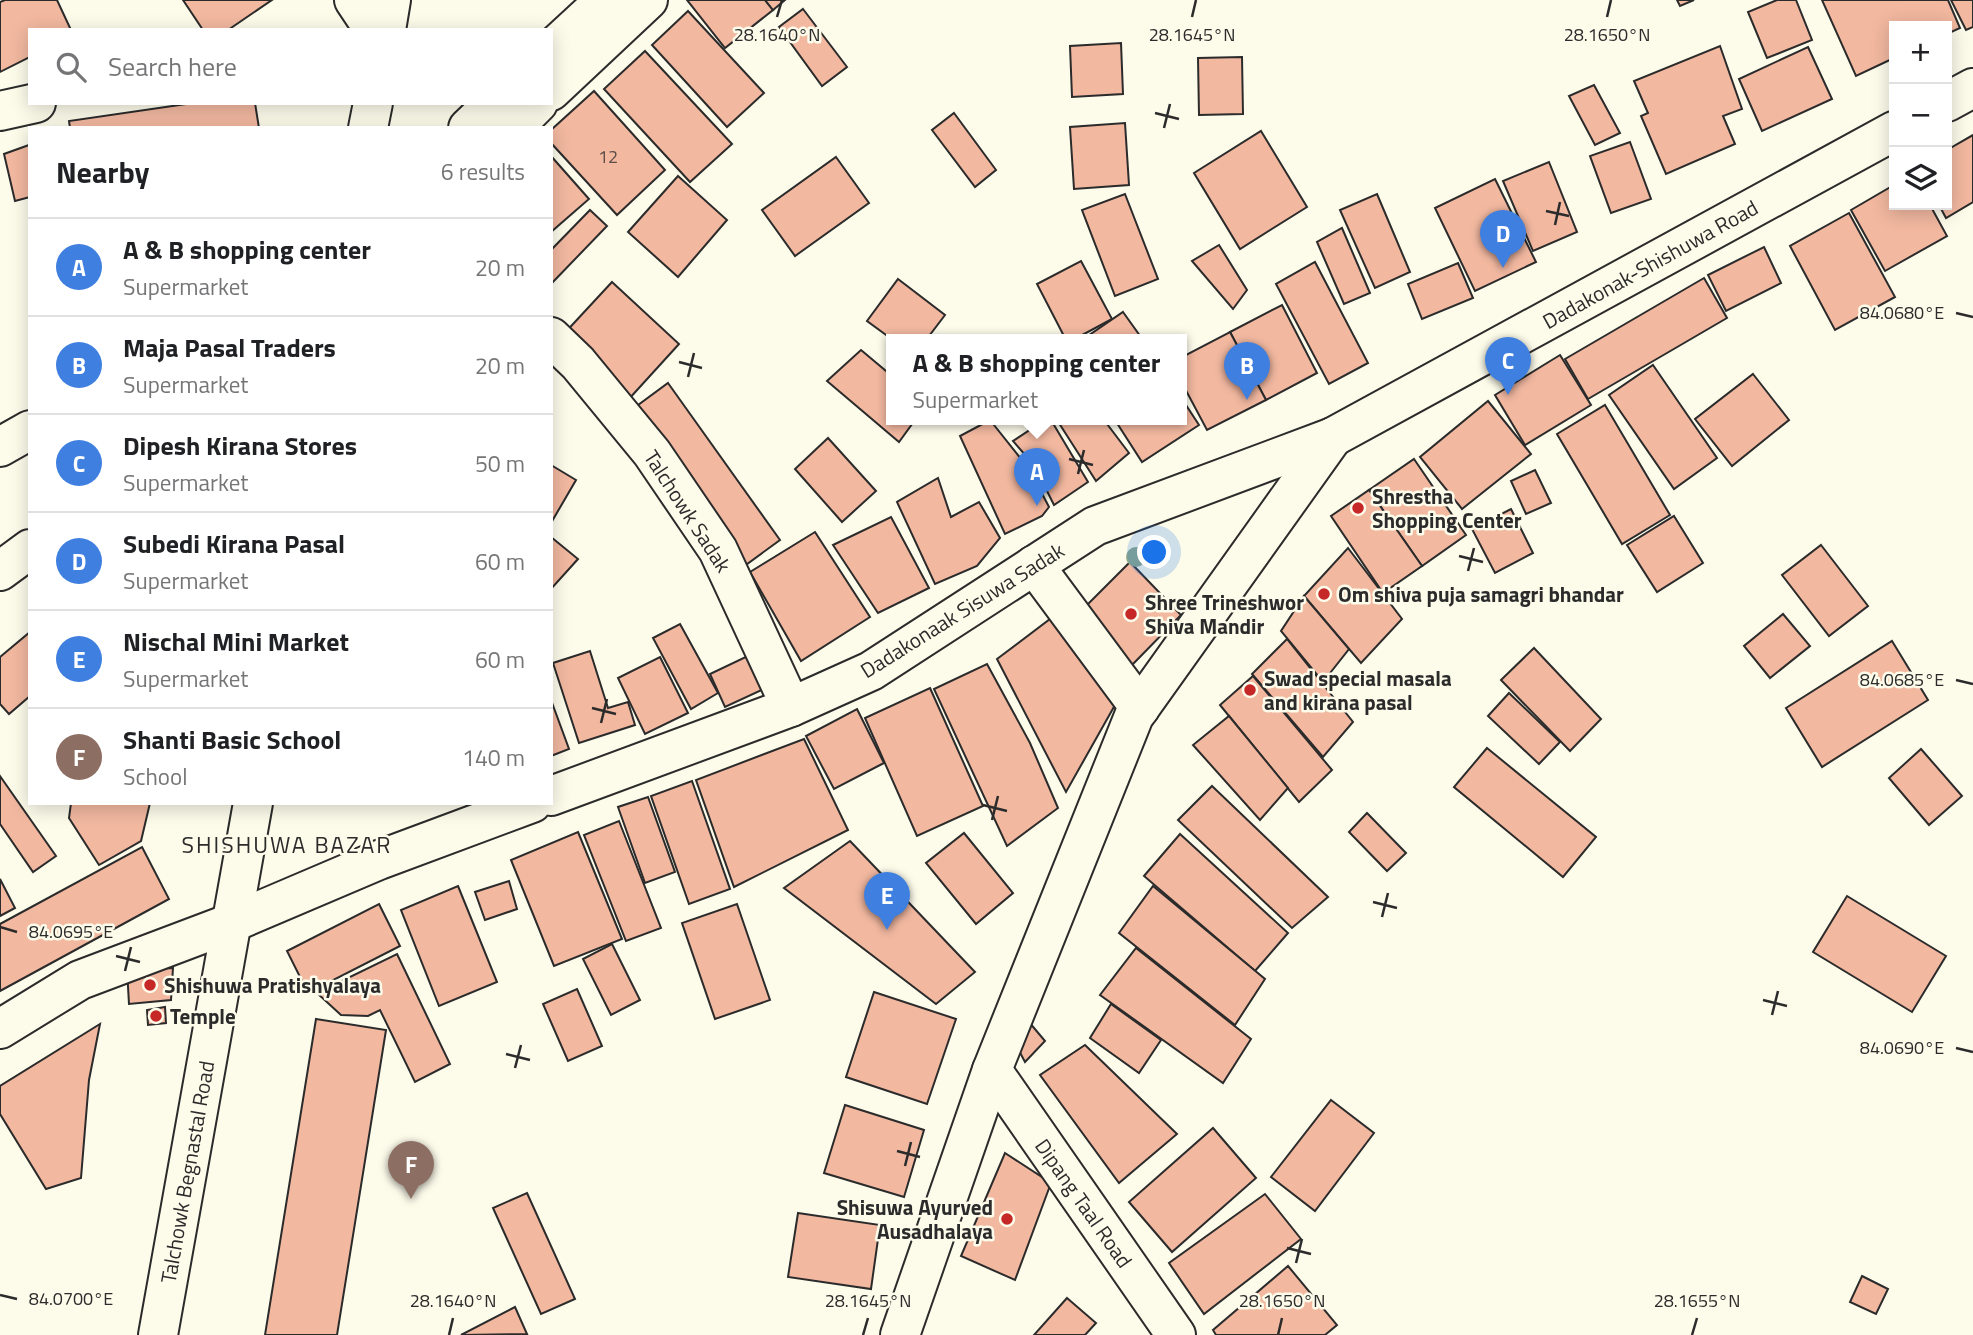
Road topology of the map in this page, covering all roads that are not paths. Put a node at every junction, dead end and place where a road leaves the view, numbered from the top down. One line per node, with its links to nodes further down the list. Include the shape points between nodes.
1 (354, 0): 5 (main road)
2 (391, 0): 6 (main road)
3 (604, 0): 7 (main road)
4 (648, 0): 9 (main road)
5 (373, 28)
6 (386, 28)
7 (553, 48)
8 (1973, 88): 10 (main road)
9 (553, 89)
10 (1952, 99)
11 (28, 105): 15 (main road)
12 (373, 105): 16 (main road)
13 (492, 105): 17 (main road)
14 (536, 105): 18 (main road)
15 (0, 111)
16 (368, 126)
17 (470, 126)
18 (515, 126)
19 (1889, 134): 22 (main road, Dadakonak-Shishuwa Road)
20 (553, 339): 27 (main road, Talchowk Sadak, via 652,453 718,550)
21 (28, 431): 23 (main road)
22 (1333, 437): 25 (main road, Dadakonaak Sisuwa Sadak, via 1095,526); 28 (main road)
23 (0, 447)
24 (28, 550): 26 (main road)
25 (1034, 565): 27 (main road, Dadakonaak Sisuwa Sadak, via 871,671); 28 (main road)
26 (0, 571)
27 (791, 706): 29 (main road, Dadakonaak Sisuwa Sadak)
28 (1140, 708): 34 (main road)
29 (553, 795)
30 (253, 805): 32 (main road, Talchowk Begnastal Road)
31 (527, 805): 32 (main road, via 379,860)
32 (231, 923): 33 (main road, via 80,980); 35 (main road, Talchowk Begnastal Road)
33 (0, 1029)
34 (992, 1070): 36 (main road); 37 (main road, Dipang Taal Road)
35 (158, 1335)
36 (900, 1335)
37 (1176, 1335)

